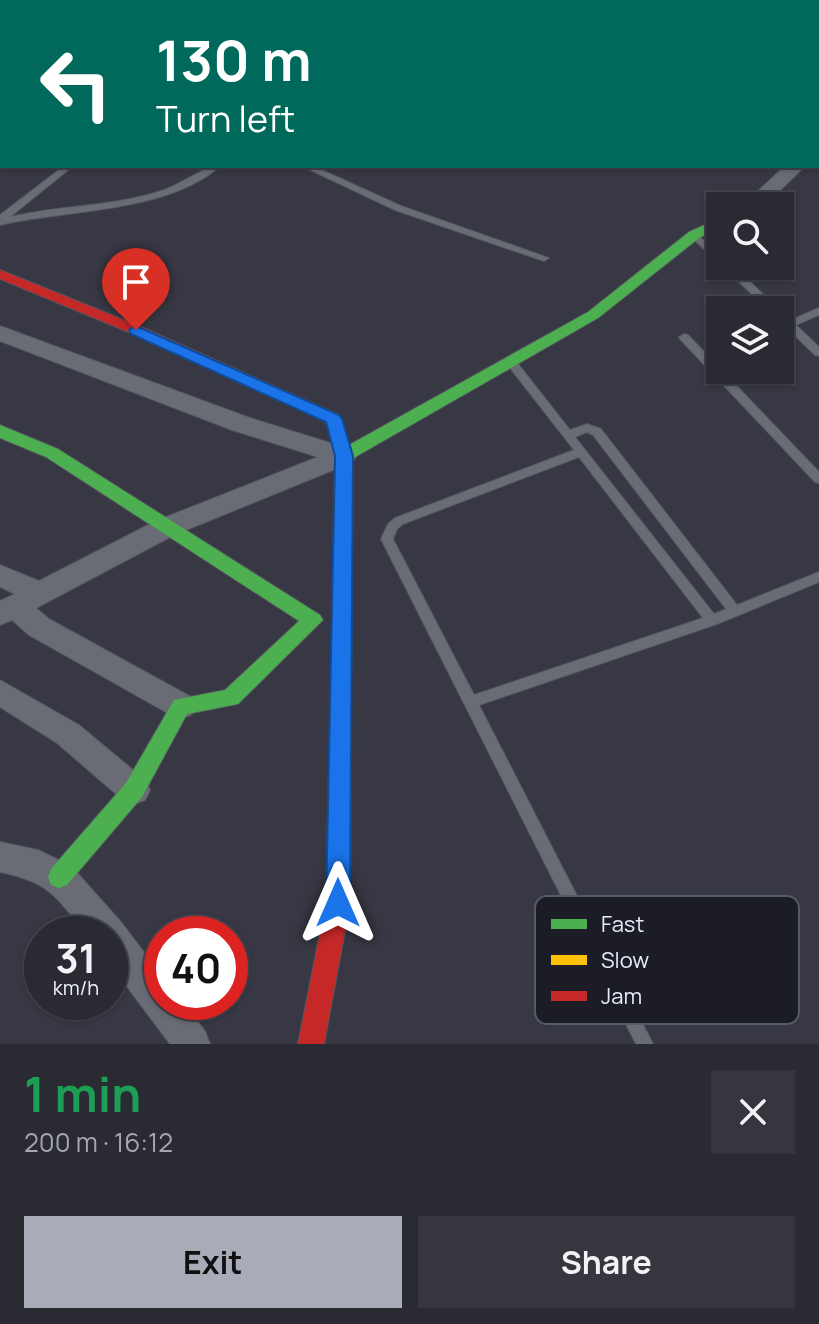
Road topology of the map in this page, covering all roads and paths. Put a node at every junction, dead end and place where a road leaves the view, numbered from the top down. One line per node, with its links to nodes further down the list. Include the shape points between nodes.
1 (66, 168): 6 (lane)
2 (213, 168): 6 (lane, via 165,194)
3 (310, 168): 10 (lane, via 398,208)
4 (794, 168): 5 (street)
5 (767, 192)
6 (0, 221)
7 (706, 229): 8 (street)
8 (694, 235): 9 (lane); 20 (street, via 593,315)
9 (706, 246)
10 (544, 258)
11 (0, 274): 24 (street, via 333,419)
12 (743, 280): 13 (lane)
13 (759, 296)
14 (819, 311): 15 (lane)
15 (794, 322)
16 (794, 329): 19 (lane)
17 (0, 333): 24 (street, via 241,424)
18 (684, 337): 25 (lane)
19 (819, 353)
20 (511, 362): 22 (lane); 24 (street)
21 (0, 431): 26 (street, via 52,453)
22 (568, 435): 23 (lane); 30 (lane, via 587,428 597,432)
23 (581, 452): 31 (lane); 33 (lane, via 399,521 387,534)
24 (344, 456): 26 (street); 43 (street, via 338,903)
25 (819, 479)
26 (165, 528): 29 (street); 34 (street, via 313,620 231,698)
27 (0, 575): 29 (street)
28 (819, 577): 30 (lane)
29 (17, 604): 34 (street, via 39,627)
30 (735, 611): 31 (lane)
31 (712, 620): 33 (lane)
32 (0, 692): 35 (street, via 68,734)
33 (471, 702): 38 (lane)
34 (181, 706): 35 (street)
35 (134, 790): 37 (street)
36 (0, 857): 37 (street, via 38,865)
37 (59, 877): 39 (street)
38 (570, 896)
39 (93, 916)
40 (128, 960): 42 (street)
41 (635, 1024): 44 (lane)
42 (192, 1044)
43 (311, 1044)
44 (645, 1044)

